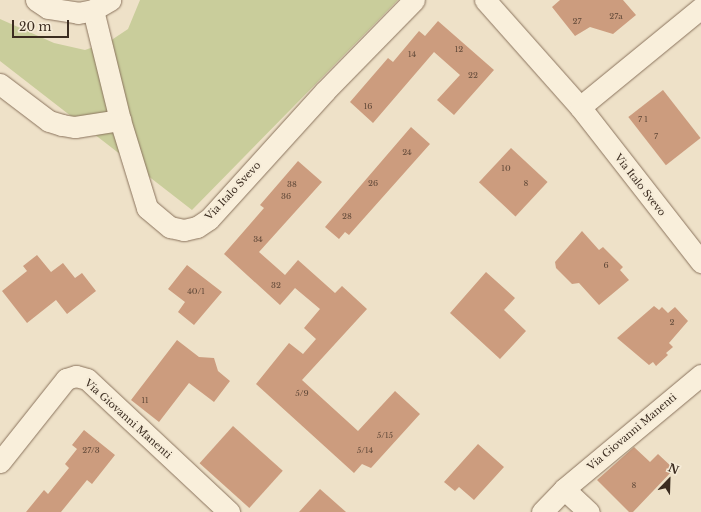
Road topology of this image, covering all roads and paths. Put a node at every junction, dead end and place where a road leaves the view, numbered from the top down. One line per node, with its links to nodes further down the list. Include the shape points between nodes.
1 (36, 0): 4 (street, via 63,12)
2 (414, 0): 8 (street, Via Italo Svevo, via 324,91 209,219 197,227 184,230 170,227 147,208)
3 (485, 0): 7 (street, Via Italo Svevo)
4 (101, 5): 8 (street, Via Italo Svevo)
5 (701, 8): 7 (street)
6 (0, 84): 8 (street, via 49,121 62,125 75,127)
7 (580, 107): 9 (street, Via Italo Svevo)
8 (120, 120)
9 (701, 262)
10 (701, 375): 12 (street, Via Giovanni Manenti)
11 (0, 462): 13 (street, Via Giovanni Manenti, via 66,379 76,376 87,379)
12 (564, 489): 14 (street, Via Giovanni Manenti); 15 (street)
13 (229, 512)
14 (542, 512)
15 (589, 512)

